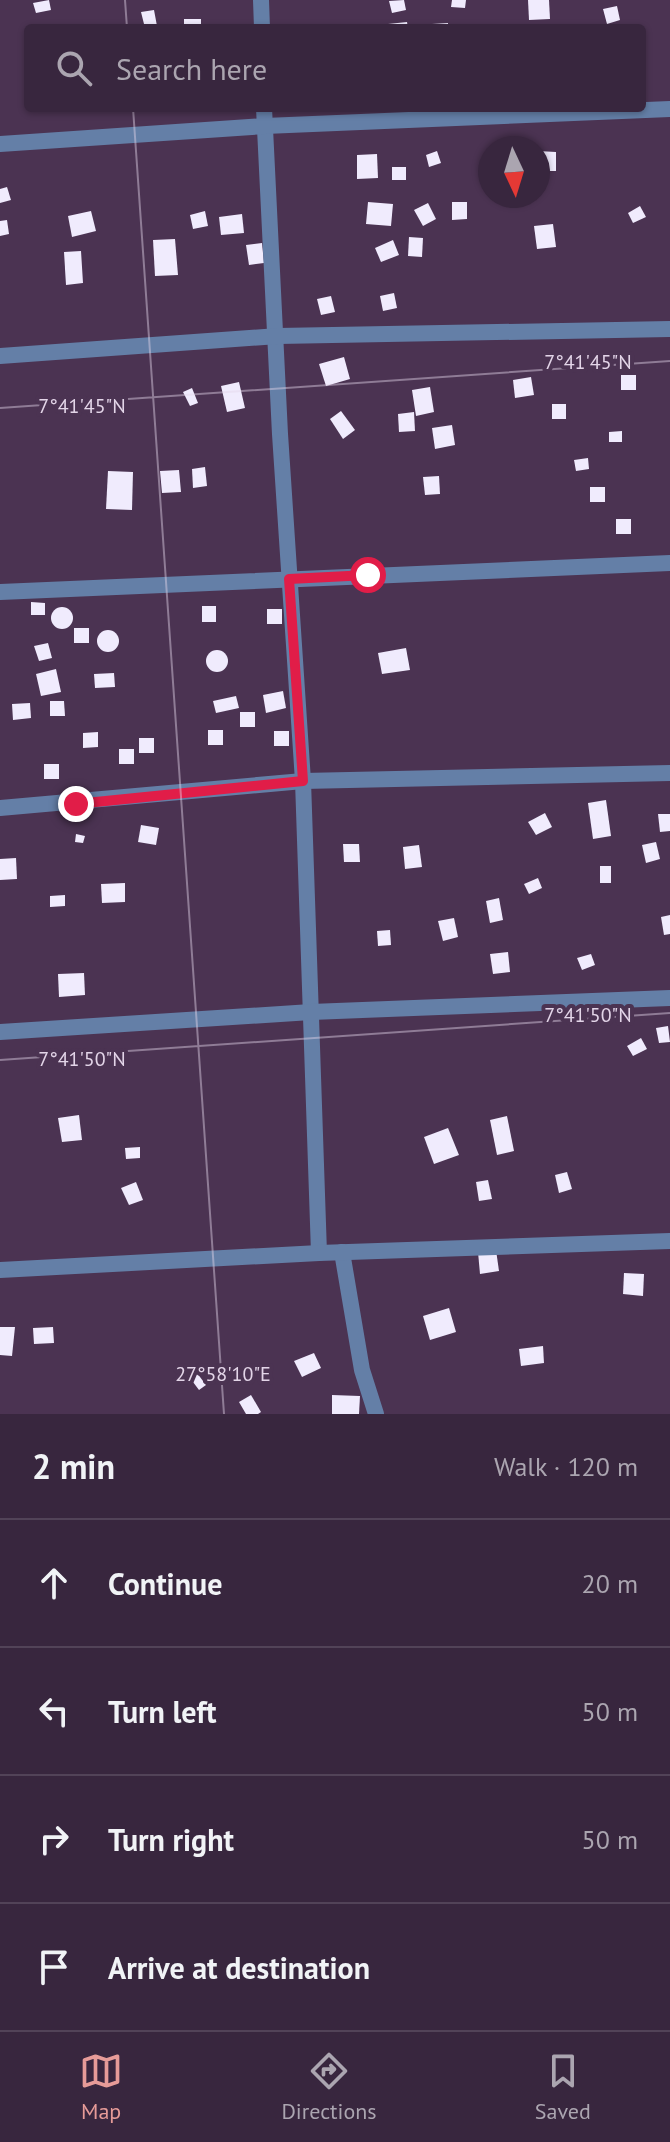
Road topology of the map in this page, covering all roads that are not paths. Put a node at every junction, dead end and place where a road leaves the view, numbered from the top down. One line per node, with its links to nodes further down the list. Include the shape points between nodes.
1 (261, 0): 2 (street)
2 (262, 24)
3 (670, 109): 4 (street)
4 (646, 110)
5 (264, 112): 7 (street)
6 (599, 112): 7 (street)
7 (265, 126): 8 (street); 10 (street)
8 (0, 144)
9 (670, 329): 10 (street)
10 (278, 336): 11 (street); 13 (street)
11 (0, 356)
12 (670, 563): 13 (street)
13 (289, 579): 14 (street); 16 (street)
14 (0, 592)
15 (670, 773): 16 (street)
16 (303, 781): 17 (street); 19 (street)
17 (0, 808)
18 (670, 998): 19 (street)
19 (311, 1012): 20 (street); 23 (street)
20 (0, 1032)
21 (670, 1241): 22 (street)
22 (342, 1252): 23 (street); 25 (street, via 362,1370)
23 (319, 1253): 24 (street)
24 (0, 1270)
25 (376, 1414)

